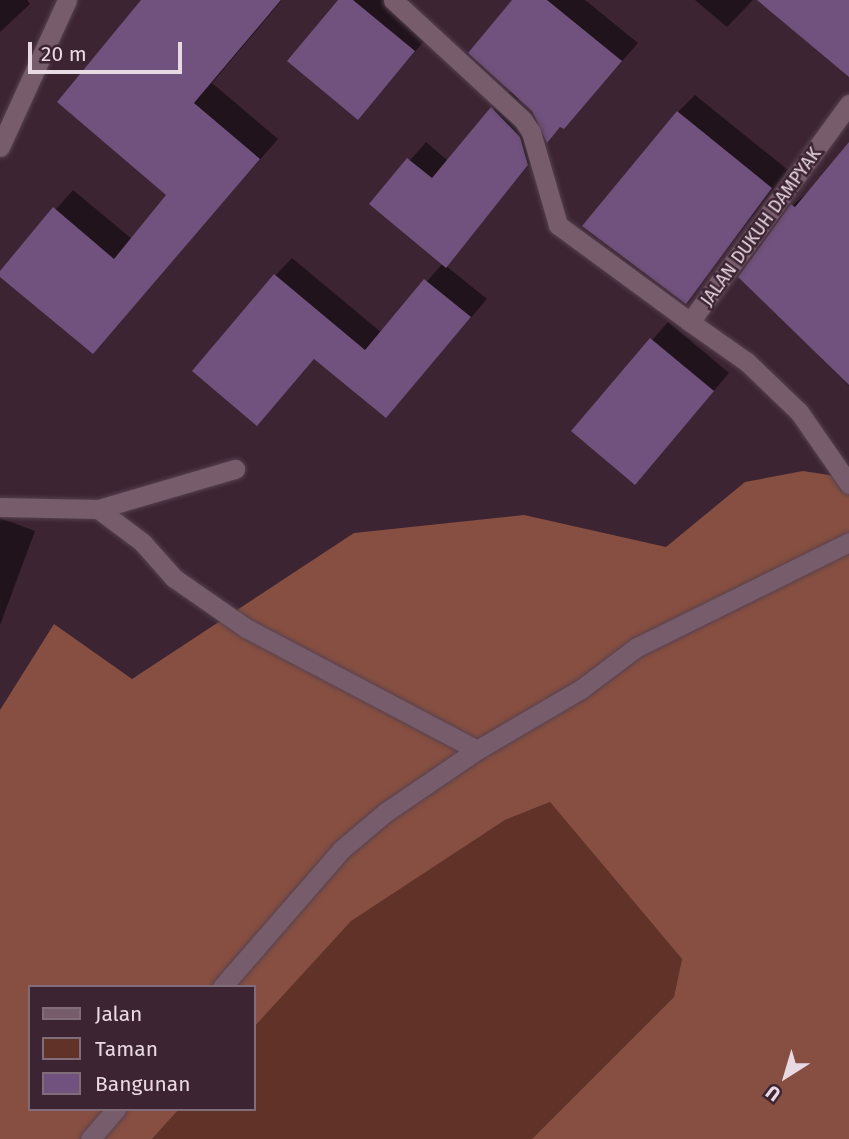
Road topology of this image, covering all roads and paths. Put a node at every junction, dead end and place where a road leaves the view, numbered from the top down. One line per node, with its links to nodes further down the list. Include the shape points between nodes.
1 (67, 0): 4 (street)
2 (393, 0): 5 (street, JALAN DUKUH DAMPYAK, via 523,120 558,225)
3 (849, 104): 5 (street, JALAN DUKUH DAMPYAK)
4 (0, 147)
5 (690, 322): 7 (street, via 747,362 799,412)
6 (235, 469): 9 (street)
7 (849, 484)
8 (0, 507): 9 (street)
9 (98, 509): 11 (street, via 142,542 174,578 246,628)
10 (849, 542): 11 (street, via 649,640 582,689)
11 (477, 750): 12 (street, via 386,812 342,849)
12 (224, 985)
13 (114, 1111): 14 (street)
14 (90, 1139)

